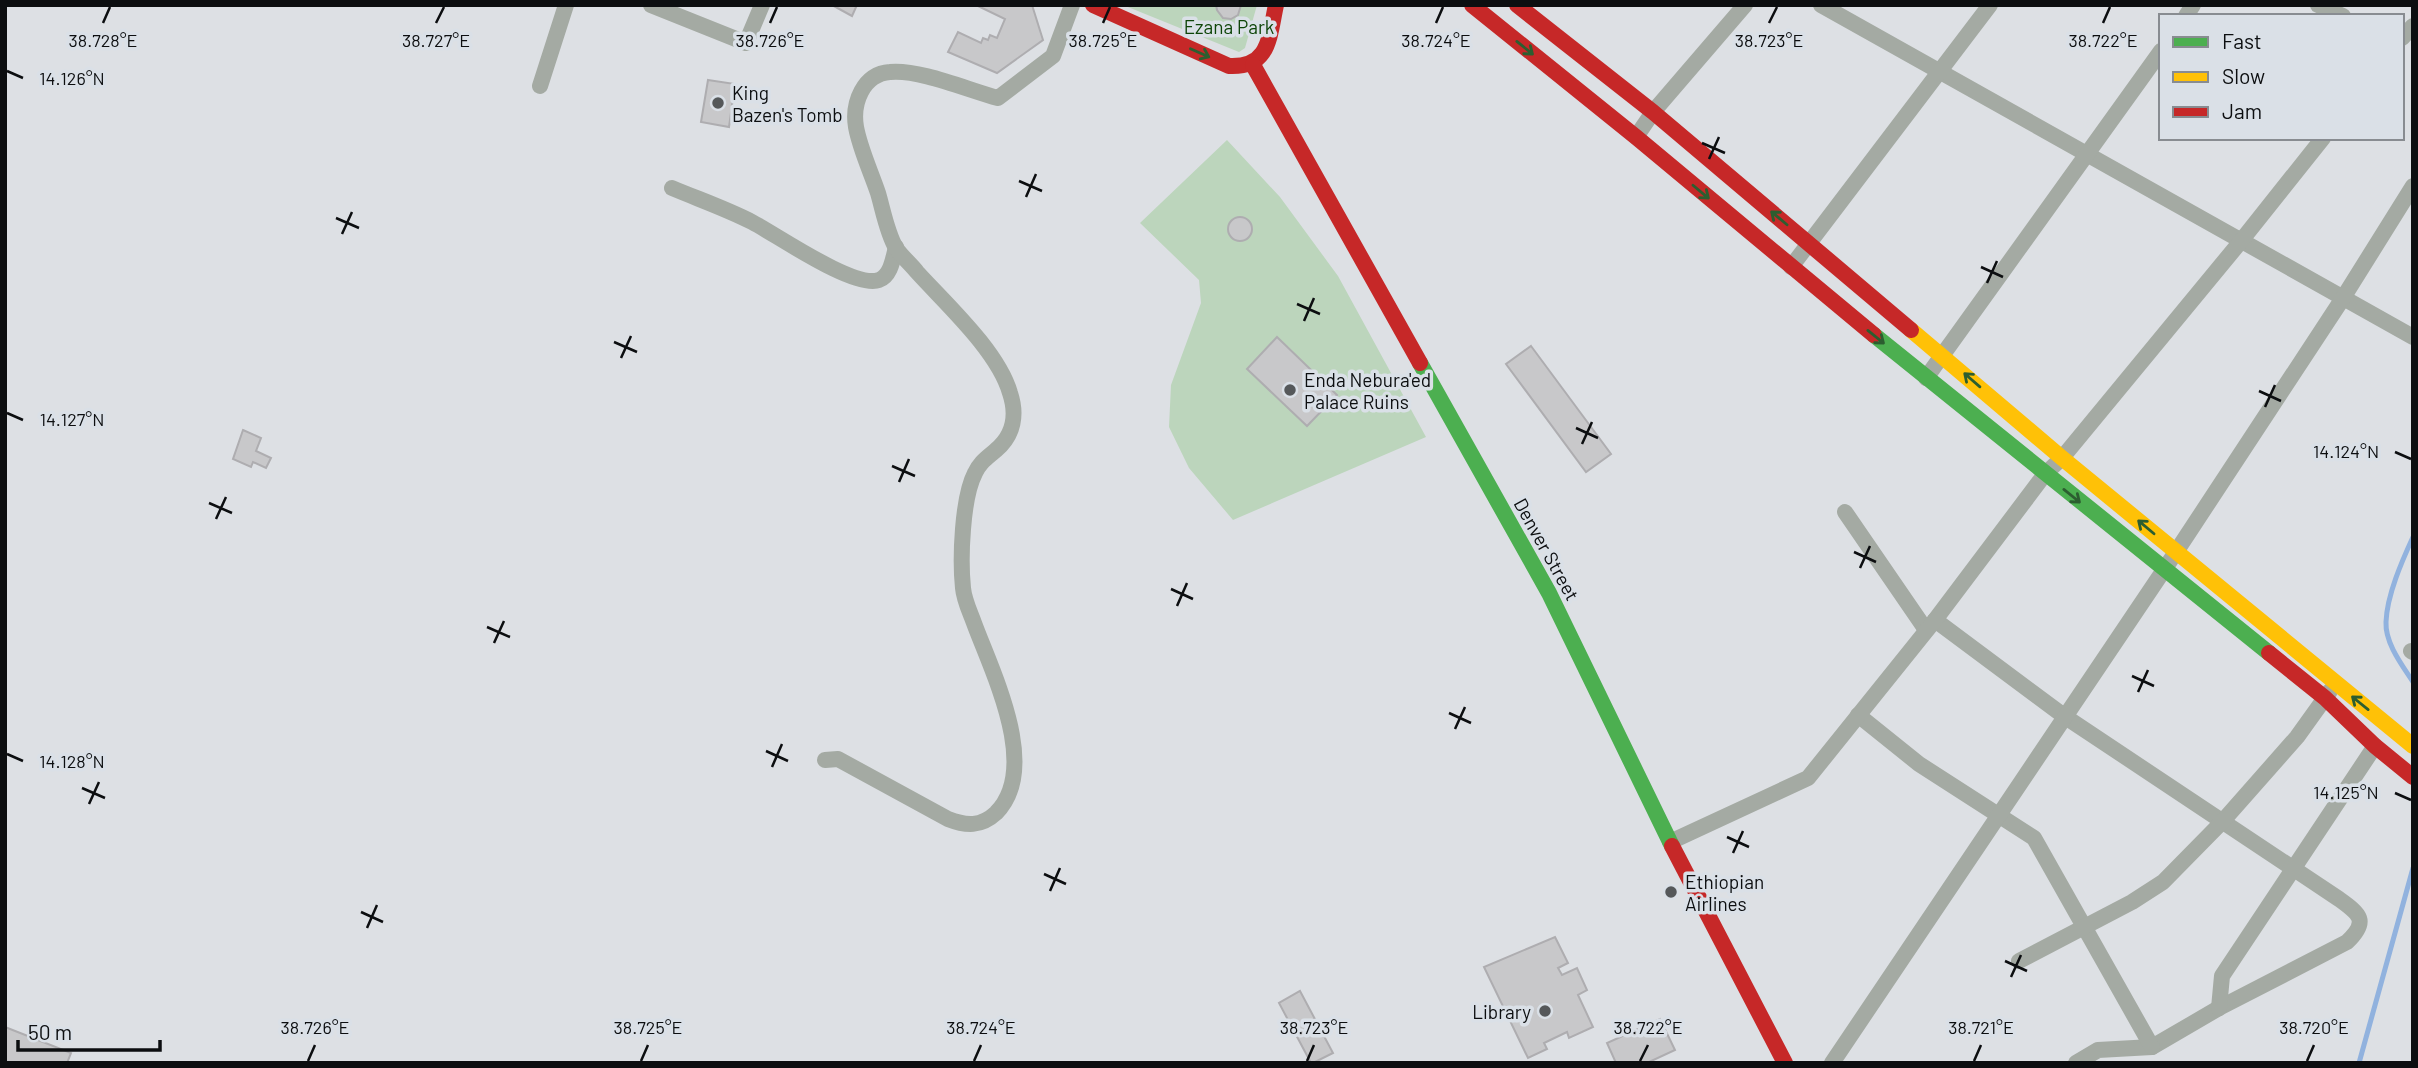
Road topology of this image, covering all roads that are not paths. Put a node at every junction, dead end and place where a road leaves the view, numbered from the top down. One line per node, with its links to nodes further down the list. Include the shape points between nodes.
1 (566, 5): 17 (street)
2 (651, 5): 3 (street, via 746,43)
3 (762, 5)
4 (1072, 5): 26 (street, via 1053,56 998,98 911,73 874,76 863,86 856,104 856,126)
5 (1093, 5): 15 (main road, one-way to 15, via 1229,66)
6 (1276, 5): 15 (main road, via 1263,54)
7 (1472, 5): 19 (main road, one-way to 19)
8 (1517, 5): 18 (main road)
9 (1745, 5): 18 (street)
10 (1821, 5): 16 (street)
11 (1990, 5): 16 (street)
12 (2318, 5): 13 (street)
13 (2338, 14)
14 (2159, 54): 21 (street)
15 (1253, 65): 48 (main road, Denver Street, via 1549,593)
16 (1940, 72): 21 (street); 25 (street)
17 (540, 86)
18 (1653, 113): 19 (street); 25 (main road, one-way to 18)
19 (1636, 137): 27 (main road, one-way to 27)
20 (2321, 140): 24 (street)
21 (2087, 155): 24 (street); 30 (street)
22 (2413, 186): 28 (street)
23 (672, 188): 26 (street, via 751,221 836,270 868,282 889,271)
24 (2241, 241): 28 (street); 32 (street)
25 (1810, 244): 27 (street); 30 (main road)
26 (896, 247): 44 (street, via 989,352 1010,390 1015,414 1012,428 974,474 961,558 963,591 1001,692 1013,744 1013,781 1003,805 988,820 965,825 838,759)
27 (1791, 267): 31 (main road, one-way to 31)
28 (2343, 298): 29 (street); 35 (street)
29 (2411, 336)
30 (1943, 355): 31 (street); 32 (main road, one-way to 30)
31 (1926, 378): 33 (main road)
32 (2062, 458): 33 (street); 35 (main road, one-way to 32)
33 (2045, 474): 36 (main road, one-way to 36); 37 (street)
34 (1846, 512): 37 (street)
35 (2176, 552): 36 (street); 38 (main road)
36 (2163, 569): 39 (main road); 41 (street)
37 (1930, 625): 40 (street); 41 (street)
38 (2336, 683): 39 (street); 43 (main road, one-way to 38)
39 (2325, 698): 42 (main road); 47 (street)
40 (1858, 715): 46 (street, via 1919,764); 48 (street, via 1808,778)
41 (2064, 716): 46 (street); 47 (street)
42 (2375, 746): 45 (main road); 49 (street)
43 (2413, 746)
44 (825, 760)
45 (2413, 777)
46 (1997, 815): 50 (street, via 2034,838); 55 (street)
47 (2222, 822): 49 (street); 50 (street, via 2163,882)
48 (1670, 842): 54 (main road, Denver Street)
49 (2293, 870): 52 (street, via 2222,976); 52 (street, via 2354,910 2361,923 2358,930 2330,952)
50 (2085, 927): 51 (street); 53 (street)
51 (2019, 961)
52 (2219, 1008): 53 (street)
53 (2152, 1047): 56 (street, via 2098,1050)
54 (1785, 1063)
55 (1832, 1063)
56 (2076, 1063)

